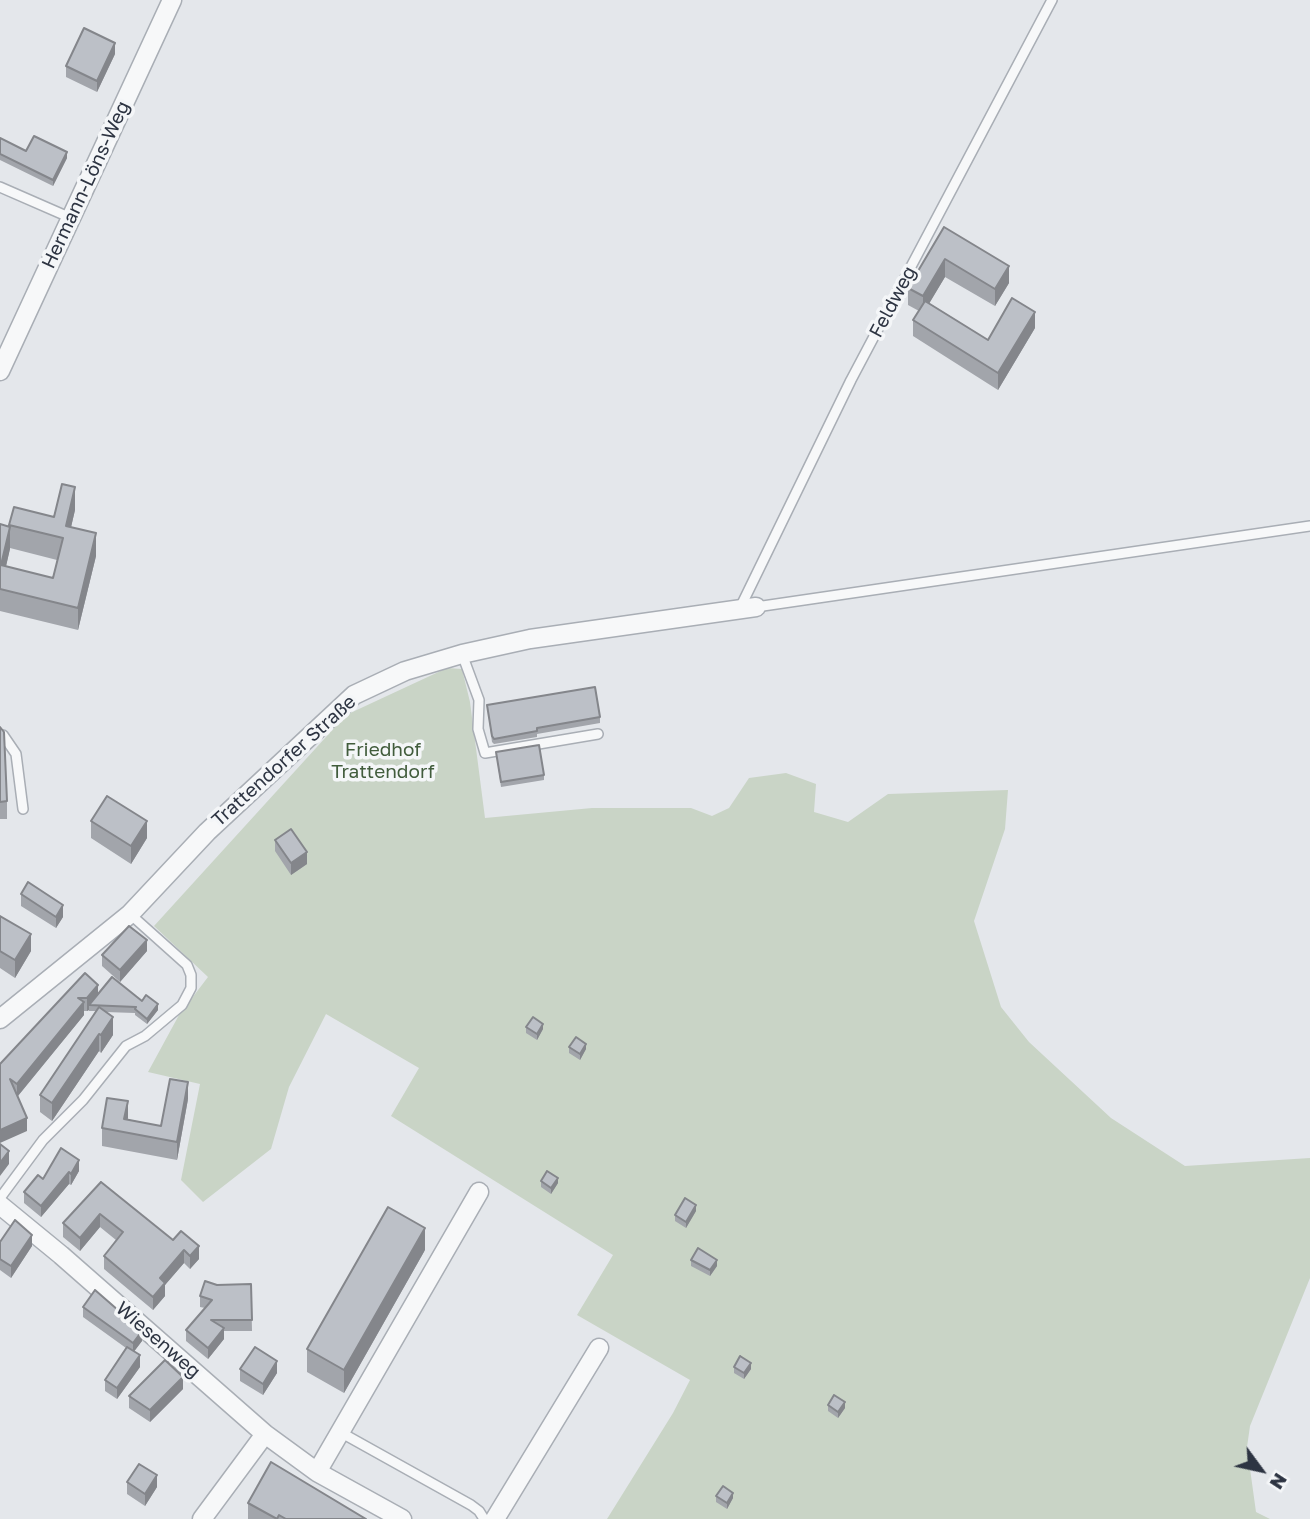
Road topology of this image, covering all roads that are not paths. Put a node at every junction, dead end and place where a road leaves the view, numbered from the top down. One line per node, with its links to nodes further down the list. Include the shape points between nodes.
1 (172, 0): 4 (street, Hermann-Löns-Weg)
2 (1052, 0): 7 (lane, Feldweg, via 851,380)
3 (0, 187): 4 (lane)
4 (71, 218): 5 (street, Hermann-Löns-Weg)
5 (0, 371)
6 (1310, 526): 7 (lane)
7 (748, 608): 8 (street, Trattendorfer Straße, via 530,639)
8 (462, 654): 9 (lane, via 479,700 478,729 485,753); 12 (street, Trattendorfer Straße, via 405,671 354,695 206,832)
9 (598, 734)
10 (0, 735): 11 (lane, via 16,754)
11 (23, 809)
12 (130, 914): 13 (street, Trattendorfer Straße); 15 (lane, via 187,965 191,988 182,1004 126,1046 83,1100 43,1140)
13 (0, 1019)
14 (479, 1192): 18 (street)
15 (0, 1198)
16 (0, 1205): 19 (street, Wiesenweg)
17 (599, 1348): 24 (street)
18 (340, 1432): 20 (street); 23 (lane, via 471,1505)
19 (265, 1434): 20 (street, Wiesenweg); 21 (street)
20 (317, 1472): 22 (street, Wiesenweg)
21 (202, 1519)
22 (402, 1519)
23 (484, 1519)
24 (495, 1519)

